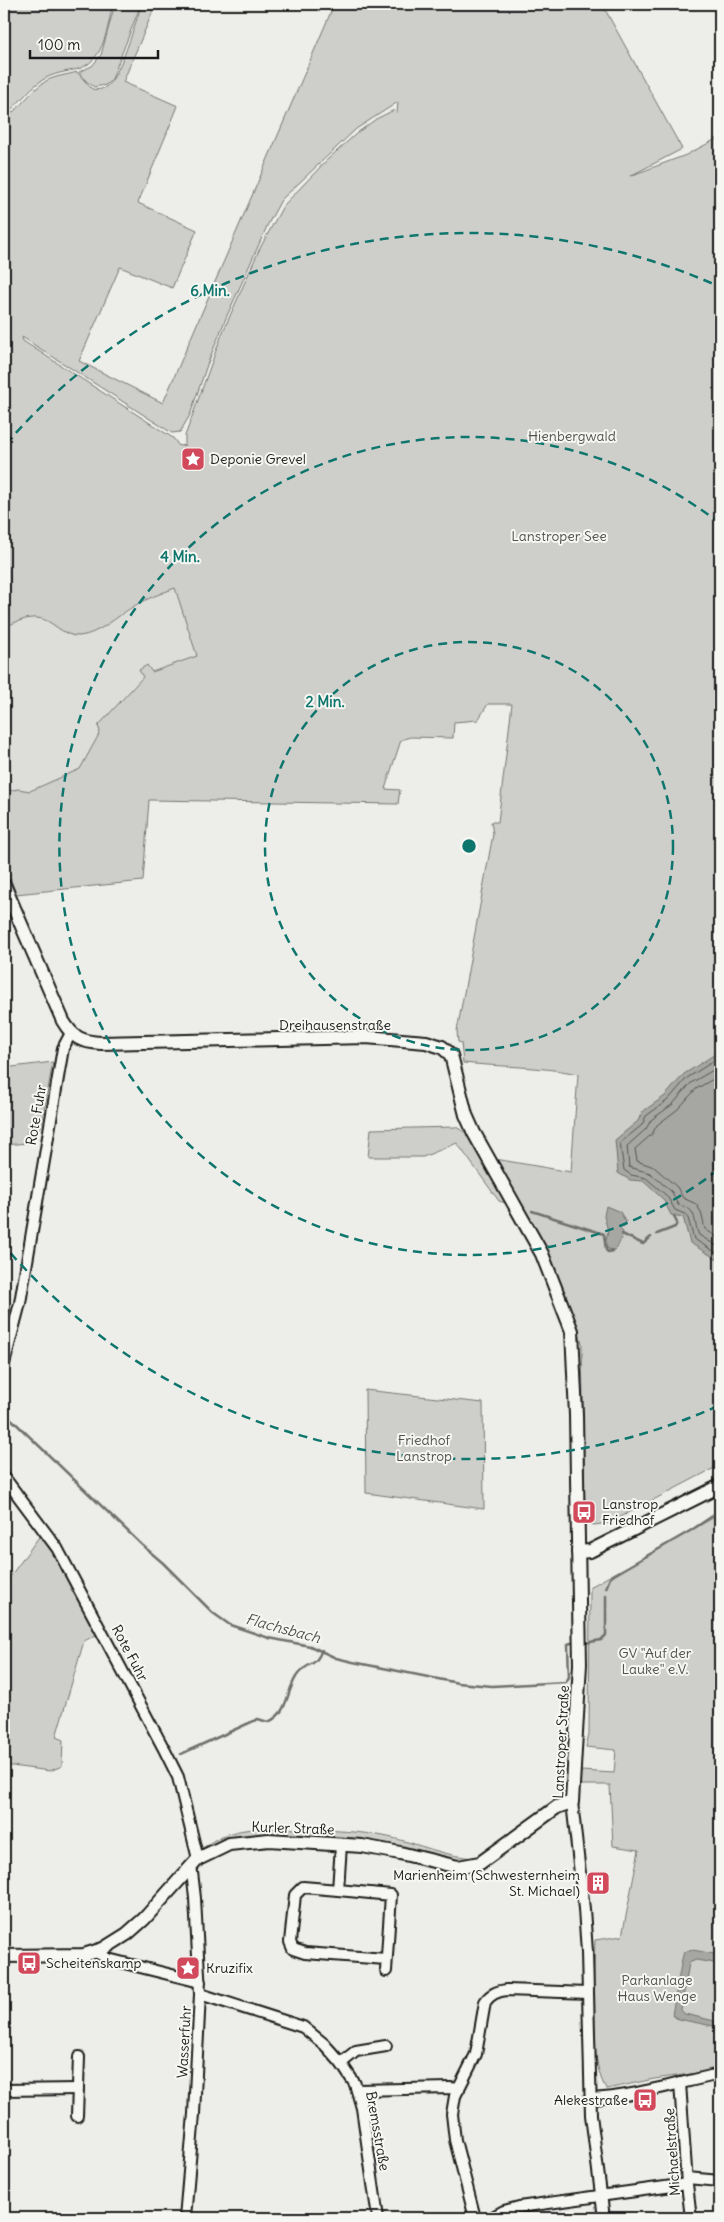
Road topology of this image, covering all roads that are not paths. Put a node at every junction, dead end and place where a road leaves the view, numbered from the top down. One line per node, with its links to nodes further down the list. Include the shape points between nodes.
1 (4, 885): 2 (main road)
2 (70, 1033): 3 (street, Rote Fuhr, via 63,1048 20,1303); 4 (main road, Dreihausenstraße, via 81,1041 102,1043 366,1037 426,1042 447,1050 474,1134 542,1254 569,1321 574,1347)
3 (4, 1364)
4 (576, 1415): 7 (main road, Lanstroper Straße)
5 (4, 1477): 10 (street, Rote Fuhr, via 57,1548 168,1757 178,1778)
6 (720, 1486): 7 (main road, via 590,1551)
7 (578, 1552): 8 (main road, Lanstroper Straße, via 580,1664)
8 (572, 1802): 9 (main road, Kurler Straße, via 557,1806 480,1863 458,1867 400,1853); 17 (street, Lanstroper Straße, via 584,1909)
9 (341, 1845): 10 (main road, Kurler Straße, via 242,1841 219,1848); 11 (street)
10 (194, 1863): 12 (main road, Kurler Straße, via 127,1934); 16 (street, Wasserfuhr)
11 (338, 1890): 14 (street, via 391,1895); 14 (street, via 303,1887 295,1895 290,1942 293,1949 305,1953)
12 (96, 1952): 13 (main road, Kurler Straße); 16 (street, via 108,1959)
13 (4, 1956)
14 (386, 1959): 15 (street)
15 (386, 1971)
16 (200, 1982): 18 (street, Wasserfuhr)
17 (588, 1993): 27 (street, via 521,1989 501,1990 489,1996 476,2054); 28 (street, Lanstroper Straße)
18 (200, 1994): 21 (street, Bremsstraße, via 302,2027); 33 (street, Wasserfuhr)
19 (386, 2046): 21 (street, via 356,2051)
20 (79, 2057): 25 (street)
21 (341, 2063): 26 (street, Bremsstraße)
22 (720, 2074): 23 (street)
23 (680, 2083): 28 (street); 30 (street, Michaelstraße)
24 (4, 2090): 25 (street)
25 (78, 2090): 29 (street)
26 (358, 2090): 27 (street); 34 (street, Bremsstraße)
27 (459, 2090): 35 (street, via 452,2122)
28 (590, 2099): 32 (street, Lanstroper Straße)
29 (77, 2116)
30 (687, 2181): 31 (street); 32 (street); 38 (street, Michaelstraße)
31 (720, 2182)
32 (601, 2196): 36 (street, via 519,2207); 37 (street, Lanstroper Straße)
33 (185, 2218)
34 (378, 2218)
35 (475, 2218)
36 (491, 2218)
37 (604, 2218)
38 (692, 2218)

